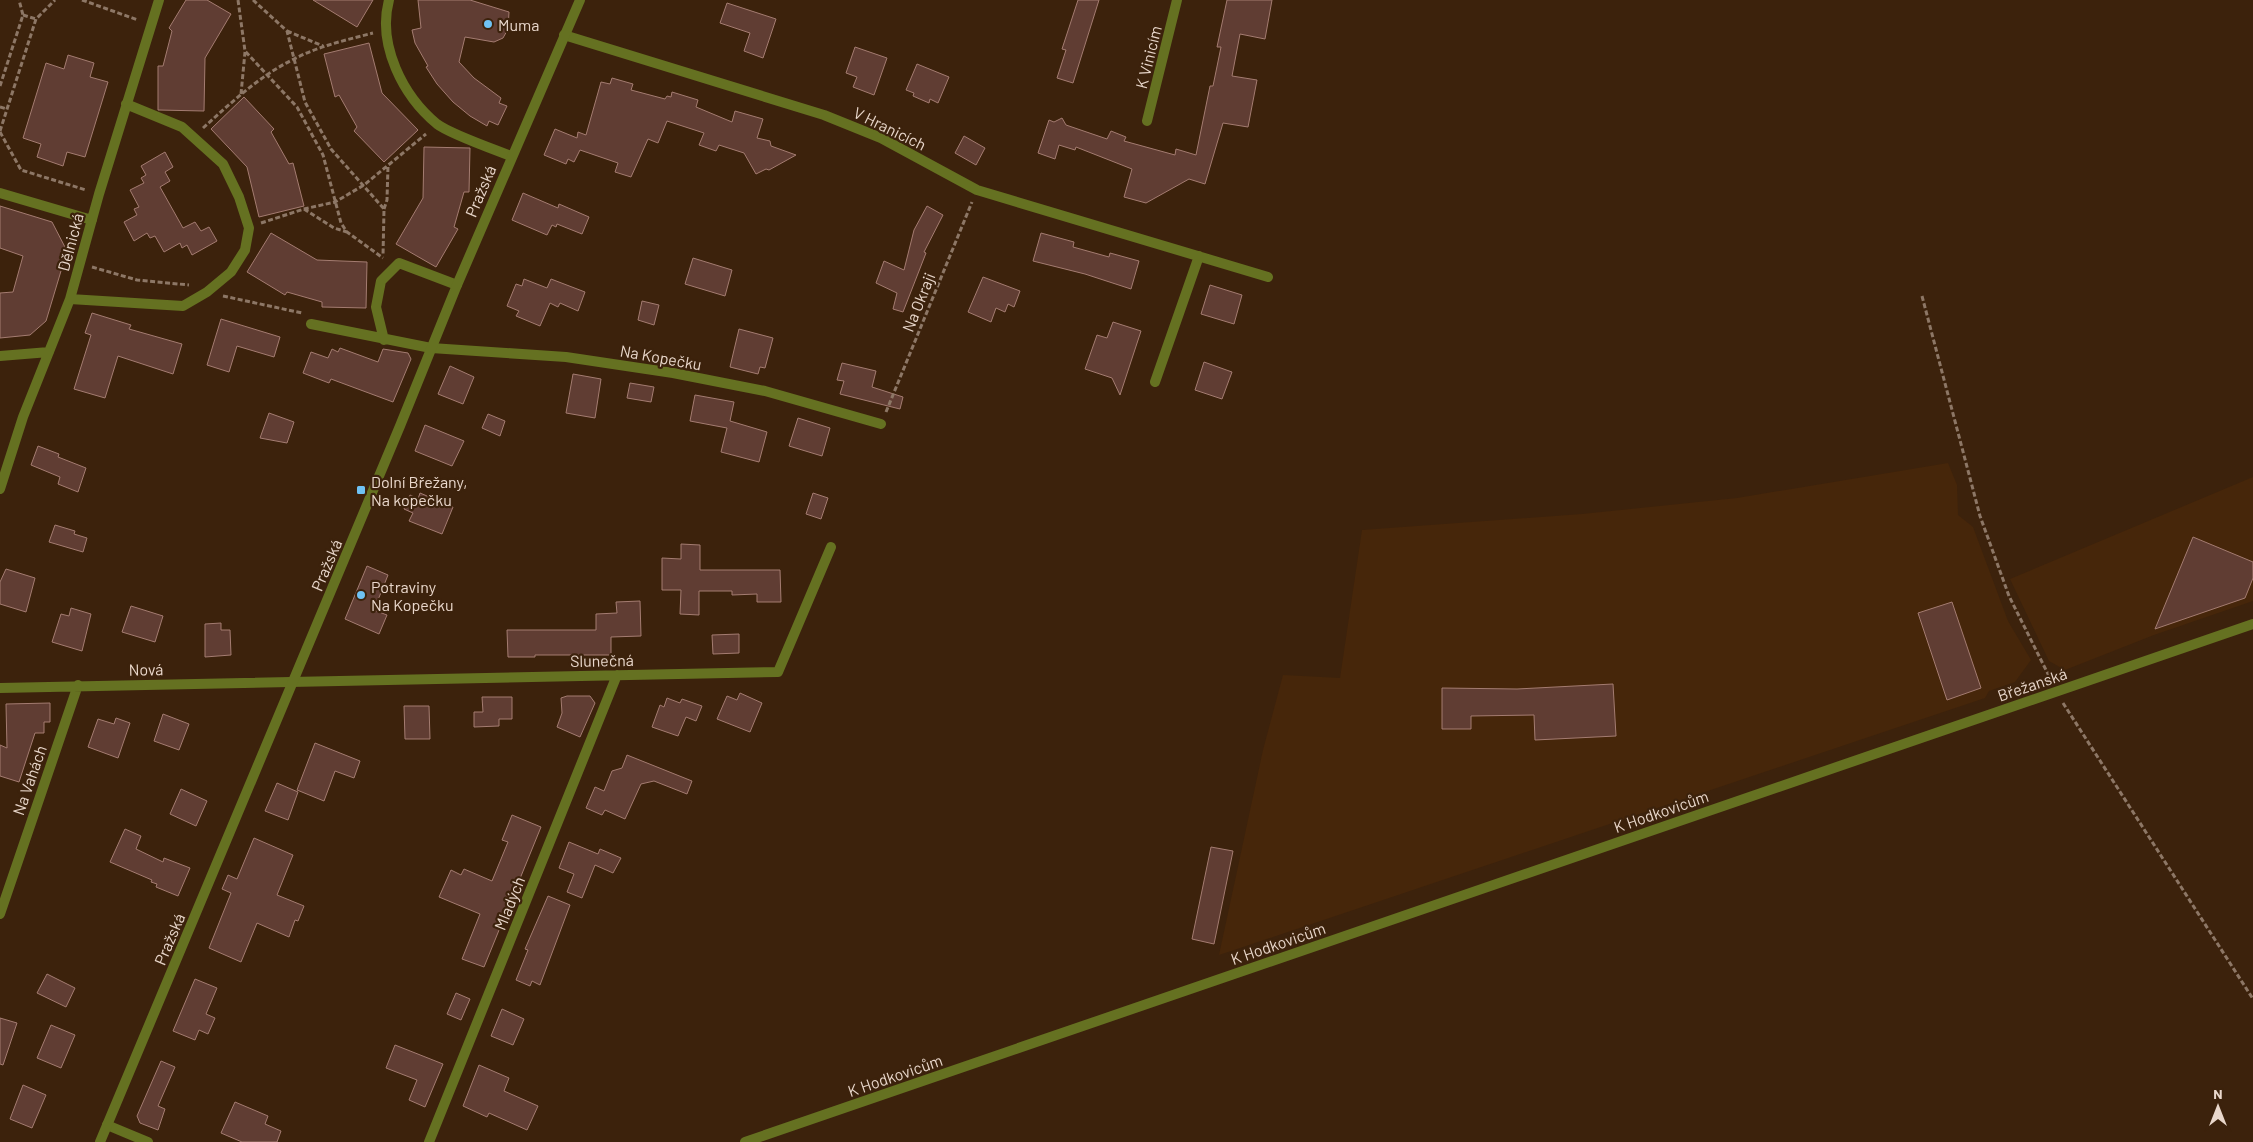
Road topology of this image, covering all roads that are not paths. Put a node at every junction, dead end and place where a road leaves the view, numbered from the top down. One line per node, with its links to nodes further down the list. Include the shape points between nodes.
1 (160, 0): 6 (street, Dělnická)
2 (389, 0): 8 (street, via 389,48 400,78 414,100 438,124)
3 (580, 0): 5 (street, Pražská)
4 (1177, 0): 7 (street, K Vinicím)
5 (564, 35): 8 (street, Pražská); 11 (street, V Hranicích, via 824,115 882,138 977,190)
6 (126, 104): 10 (street, Dělnická); 14 (street, via 182,127 223,164 249,228 245,250 231,272 183,306)
7 (1147, 121)
8 (511, 156): 13 (street, Pražská)
9 (0, 193): 10 (street)
10 (92, 220): 14 (street, Dělnická)
11 (1199, 256): 12 (street, V Hranicích); 20 (street)
12 (1268, 278)
13 (457, 285): 16 (street, via 399,263 381,281 376,307); 17 (street, Pražská)
14 (70, 299): 18 (street, Dělnická)
15 (311, 324): 16 (street, Na Kopečku)
16 (384, 340): 17 (street, Na Kopečku)
17 (431, 348): 21 (street, Na Kopečku, via 566,357 673,373 765,391); 26 (street, Pražská)
18 (48, 352): 19 (street); 22 (street, Dělnická)
19 (0, 356)
20 (1155, 382)
21 (881, 424)
22 (0, 489)
23 (831, 547): 25 (street, Slunečná, via 778,672)
24 (2253, 624): 29 (street, Břežanská)
25 (617, 675): 26 (street, Slunečná); 34 (street, Mladých)
26 (292, 683): 27 (street, Nová); 31 (street, Pražská)
27 (78, 685): 28 (street, Nová); 30 (street, Na Vahách)
28 (0, 688)
29 (1821, 772): 35 (street, K Hodkovicům)
30 (0, 914)
31 (107, 1125): 32 (street, Pražská); 33 (street)
32 (100, 1142)
33 (148, 1142)
34 (429, 1142)
35 (745, 1142)

